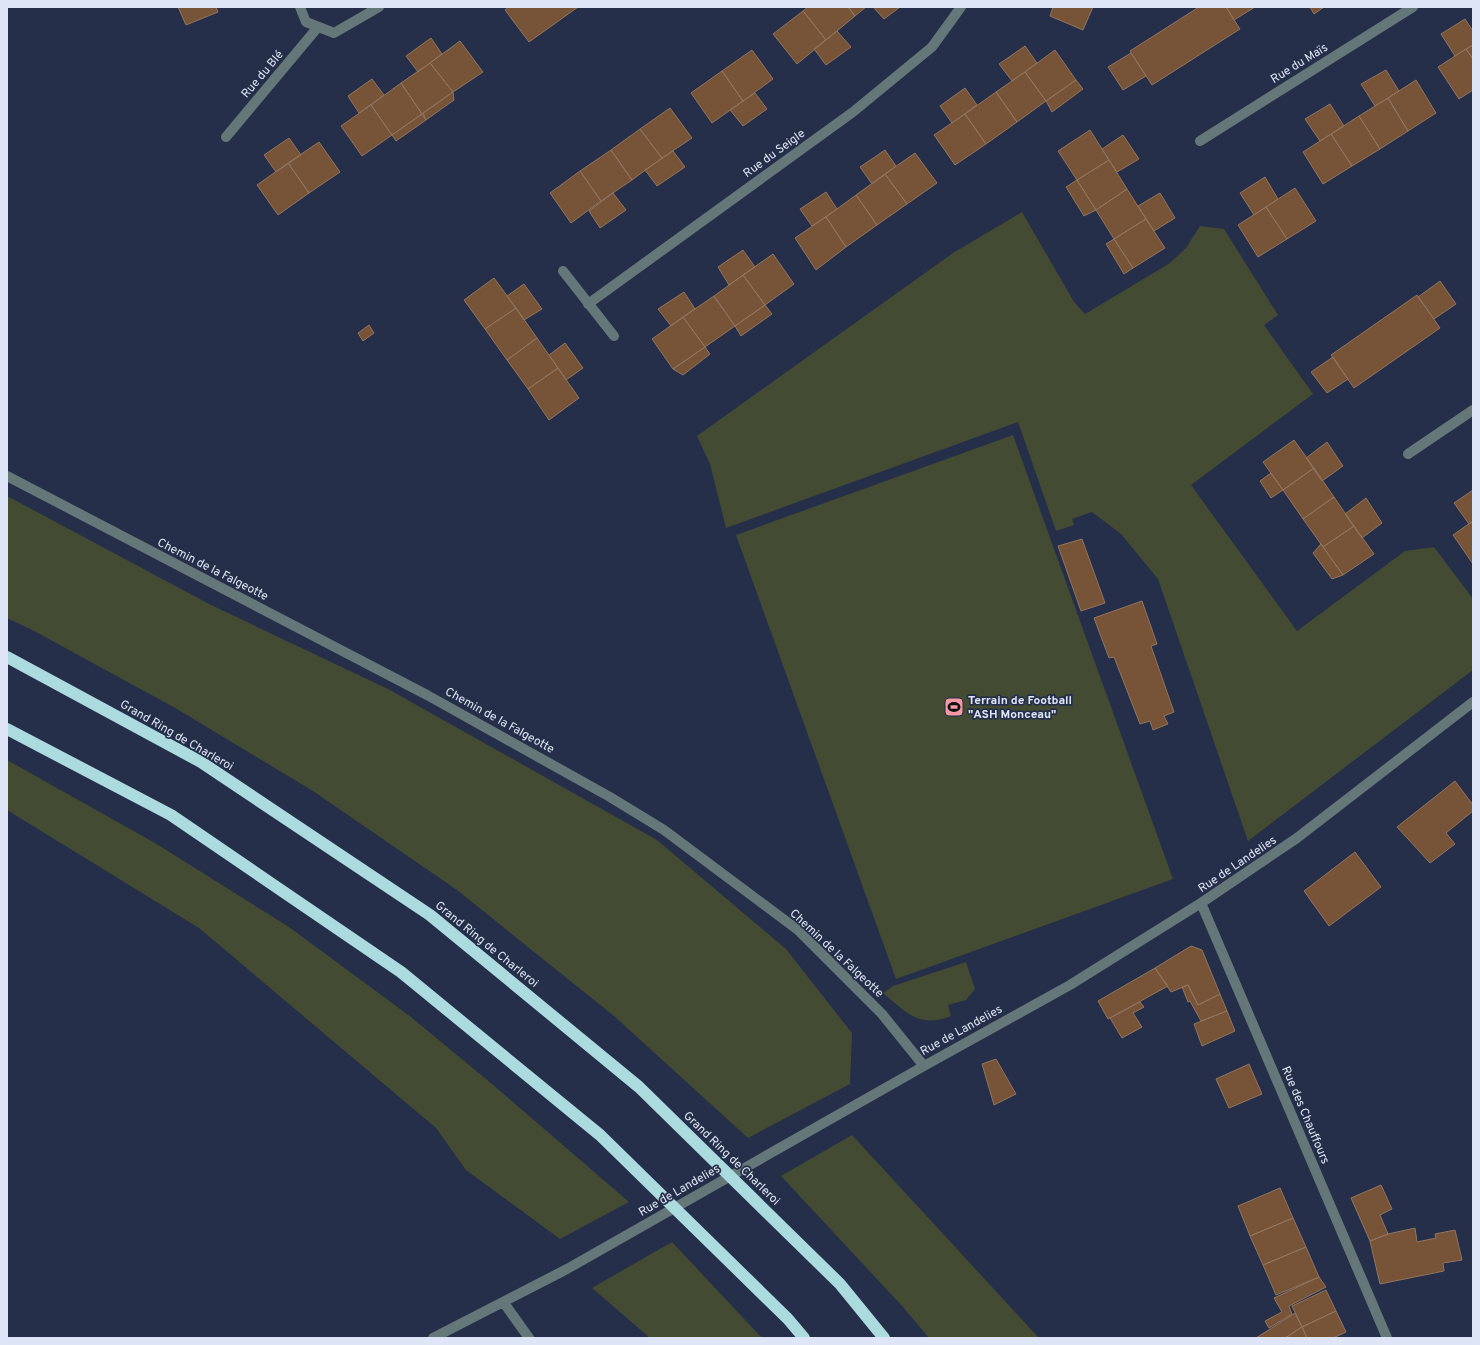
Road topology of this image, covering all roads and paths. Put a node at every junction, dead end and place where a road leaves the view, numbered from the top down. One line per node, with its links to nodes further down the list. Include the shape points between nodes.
1 (300, 7): 5 (street, via 306,22)
2 (379, 7): 5 (street, via 334,33)
3 (961, 7): 9 (street, Rue du Seigle, via 932,47 853,112)
4 (1413, 7): 7 (street, Rue du Maïs)
5 (318, 27): 6 (street, Rue du Blé)
6 (226, 137)
7 (1200, 141)
8 (563, 271): 9 (street)
9 (588, 304): 10 (street)
10 (614, 336)
11 (1473, 410): 12 (street)
12 (1408, 454)
13 (7, 476): 18 (street, Chemin de la Falgeotte, via 427,695 664,830 798,930 882,1014)
14 (7, 657): 23 (highway, Grand Ring de Charleroi, via 201,762 430,915 639,1087 840,1284)
15 (1473, 702): 17 (street, Rue de Landelies, via 1297,838)
16 (7, 729): 22 (highway, via 171,815 401,972 600,1135)
17 (1202, 903): 18 (street, Rue de Landelies, via 1070,985); 24 (street, Rue des Chauffours)
18 (924, 1066): 19 (street, Rue de Landelies)
19 (504, 1303): 20 (street, Rue de Landelies); 21 (street)
20 (433, 1338)
21 (529, 1338)
22 (804, 1338)
23 (884, 1338)
24 (1387, 1338)

